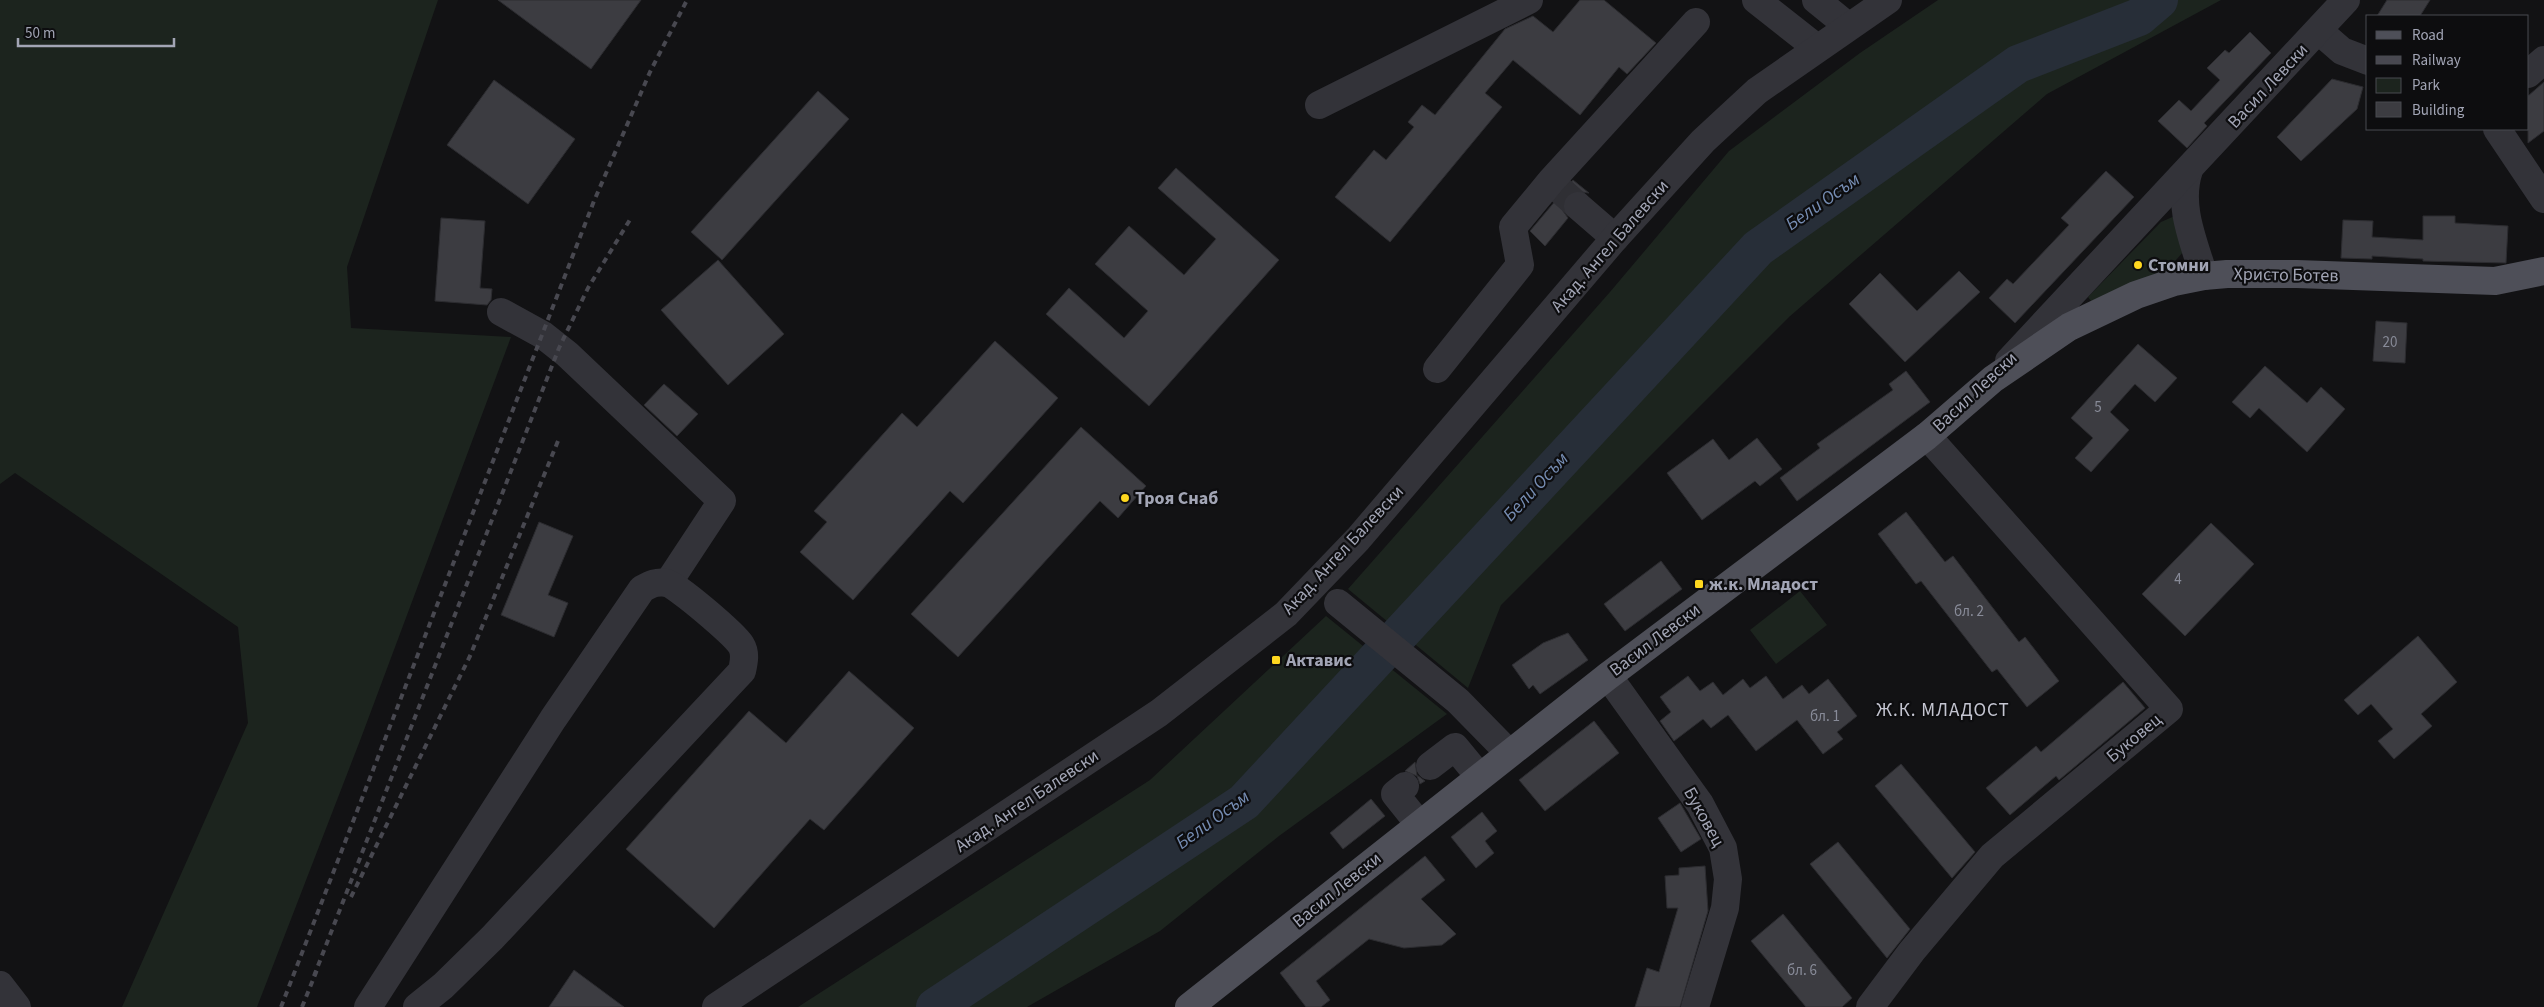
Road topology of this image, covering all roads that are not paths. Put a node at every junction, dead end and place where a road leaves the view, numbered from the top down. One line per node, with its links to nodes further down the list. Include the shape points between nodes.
1 (1529, 0): 13 (street)
2 (1756, 0): 9 (street)
3 (1816, 0): 7 (street)
4 (1888, 0): 7 (street, Акад. Ангел Балевски)
5 (2346, 0): 8 (street, Васил Левски)
6 (1696, 22): 22 (street, via 1513,227 1520,265)
7 (1848, 26): 9 (street, Акад. Ангел Балевски)
8 (2319, 31): 11 (street, via 2342,51); 15 (street, Васил Левски)
9 (1817, 48): 18 (street, Акад. Ангел Балевски, via 1757,91 1704,140)
10 (2544, 60): 12 (street)
11 (2366, 61)
12 (2529, 73)
13 (1319, 105)
14 (2498, 130): 16 (street)
15 (2189, 170): 20 (street, via 2184,202); 23 (street, Васил Левски)
16 (2544, 199)
17 (1578, 206): 18 (street)
18 (1615, 238): 37 (street, Акад. Ангел Балевски, via 1358,539 1286,614 1159,714)
19 (2544, 272): 20 (main road, Христо Ботев, via 2495,281 2296,274)
20 (2204, 276): 23 (main road, Христо Ботев, via 2174,282 2094,314 2042,343)
21 (501, 312): 25 (street, via 543,335 567,354 722,501)
22 (1437, 369)
23 (1992, 379): 24 (main road, Васил Левски)
24 (1927, 436): 27 (main road, Васил Левски); 40 (street, Буковец, via 2168,709 1992,856 1912,951)
25 (668, 584): 35 (street, via 654,582 642,589 595,655); 36 (street, via 682,591 740,644 745,657 742,671 492,938)
26 (1338, 603): 28 (street, via 1458,701)
27 (1608, 676): 28 (main road, Васил Левски); 39 (street, Буковец, via 1700,804 1723,848 1728,880 1725,908)
28 (1509, 753): 30 (main road, Васил Левски)
29 (1430, 766): 30 (street, via 1454,746)
30 (1479, 776): 32 (main road, Васил Левски)
31 (1405, 786): 32 (street, via 1395,794)
32 (1419, 824): 38 (main road, Васил Левски)
33 (0, 985): 34 (street)
34 (17, 1007)
35 (368, 1007)
36 (417, 1007)
37 (716, 1007)
38 (1190, 1007)
39 (1695, 1007)
40 (1870, 1007)

